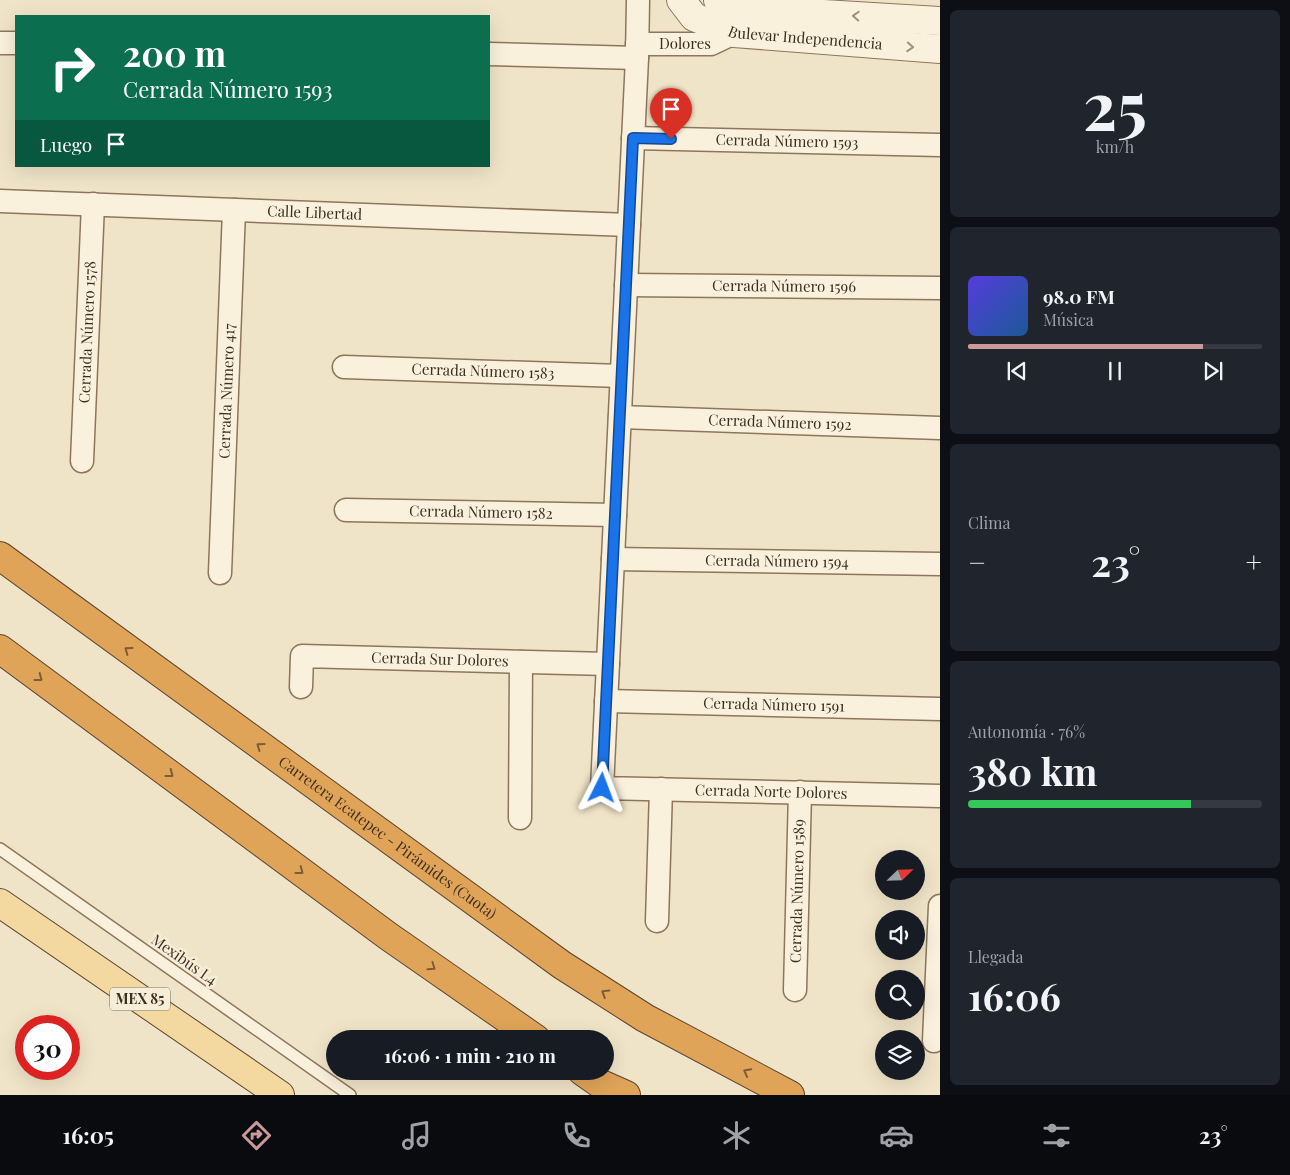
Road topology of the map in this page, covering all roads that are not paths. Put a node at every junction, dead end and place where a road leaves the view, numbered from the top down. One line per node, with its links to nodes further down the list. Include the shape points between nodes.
1 (638, 0): 8 (street)
2 (681, 0): 3 (street, Bulevar Independencia, via 694,17)
3 (731, 14): 4 (street, Bulevar Independencia, one-way to 3); 7 (street, Bulevar Independencia, one-way to 7); 8 (street, Dolores, via 711,44)
4 (940, 21)
5 (0, 43): 6 (street)
6 (15, 43)
7 (940, 49)
8 (637, 51): 9 (street, Dolores); 10 (street)
9 (490, 54)
10 (633, 138): 11 (street, Cerrada Número 1593); 15 (street)
11 (940, 145)
12 (0, 200): 13 (street, Calle Libertad)
13 (93, 204): 14 (street, Calle Libertad); 22 (street, Cerrada Número 1578)
14 (234, 210): 15 (street, Calle Libertad); 28 (street, Cerrada Número 417)
15 (628, 225): 16 (street)
16 (626, 284): 17 (street, Cerrada Número 1596); 19 (street)
17 (940, 288)
18 (344, 367): 19 (street, Cerrada Número 1583)
19 (622, 376): 20 (street)
20 (620, 417): 21 (street, Cerrada Número 1592); 24 (street)
21 (940, 428)
22 (82, 461)
23 (346, 510): 24 (street, Cerrada Número 1582)
24 (615, 515): 26 (street)
25 (0, 556): 50 (highway, Carretera Ecatepec - Pirámides (Cuota), one-way to 25, via 645,1018 562,966)
26 (613, 559): 27 (street, Cerrada Número 1594); 31 (street)
27 (940, 564)
28 (220, 573)
29 (0, 649): 44 (highway, one-way to 44, via 388,936)
30 (521, 662): 31 (street, Cerrada Sur Dolores); 32 (street, Cerrada Sur Dolores, via 302,656); 38 (street)
31 (608, 664): 33 (street)
32 (301, 687)
33 (606, 701): 34 (street, Cerrada Número 1591); 35 (street, Cerrada Norte Dolores, via 602,788)
34 (940, 709)
35 (661, 789): 36 (street, Cerrada Norte Dolores); 42 (street)
36 (800, 792): 37 (street, Cerrada Norte Dolores); 43 (street, Cerrada Número 1589)
37 (940, 796)
38 (520, 818)
39 (0, 849): 48 (lane, Mexibús L4)
40 (0, 903): 47 (main road, MEX 85)
41 (940, 906): 45 (street)
42 (657, 922)
43 (796, 990)
44 (523, 1030)
45 (934, 1042)
46 (595, 1080): 49 (highway)
47 (280, 1095)
48 (350, 1095)
49 (626, 1095)
50 (790, 1095)

